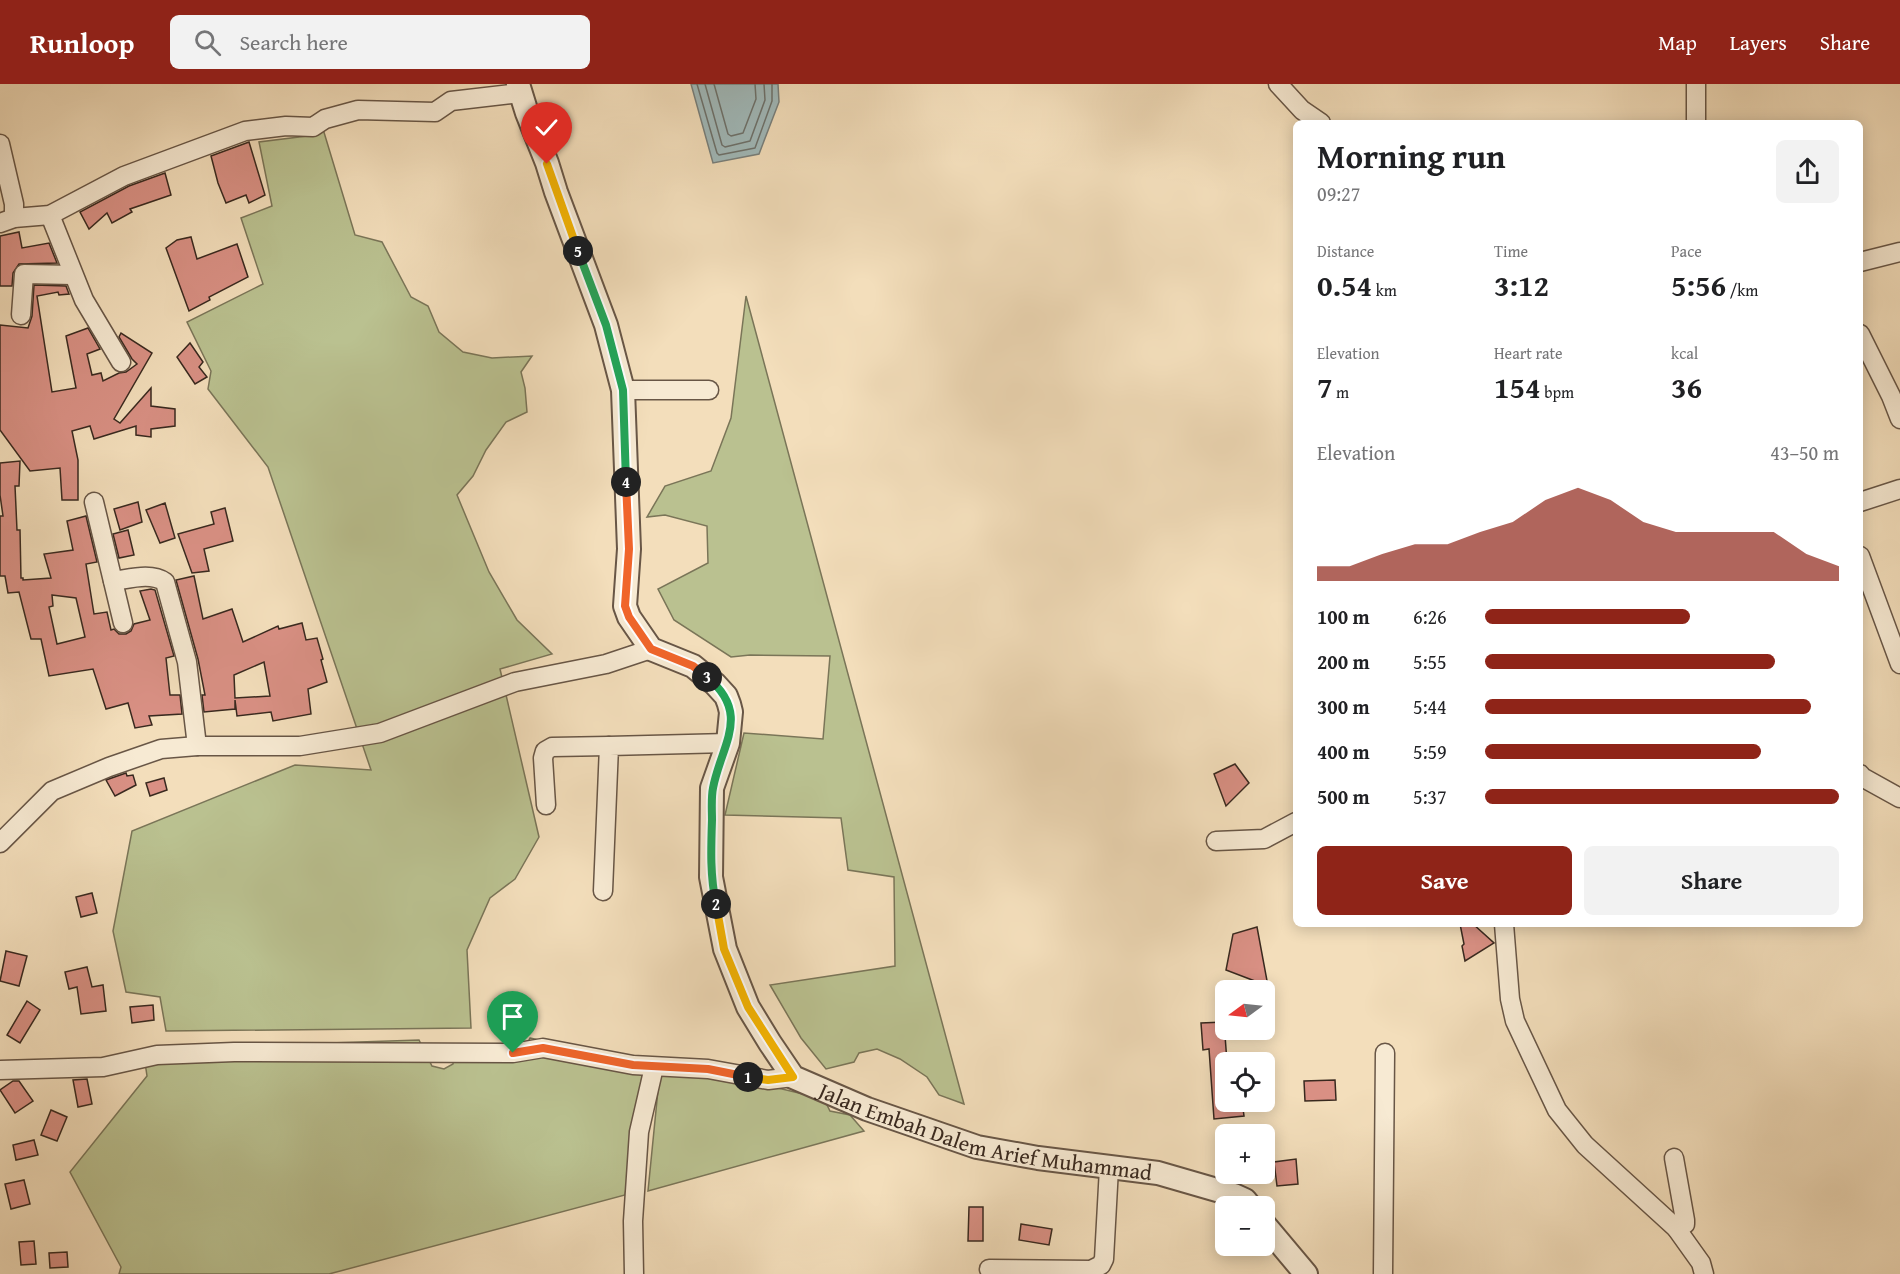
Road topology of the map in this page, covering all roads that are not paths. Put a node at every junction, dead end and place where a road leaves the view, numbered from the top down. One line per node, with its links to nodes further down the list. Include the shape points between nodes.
1 (1278, 84): 4 (street)
2 (1696, 84): 5 (street)
3 (519, 89): 7 (street, via 451,101 435,112 358,110 325,119 313,127 245,130 124,176); 15 (street, via 606,325)
4 (1317, 120)
5 (1696, 120)
6 (0, 144): 8 (street, via 14,204)
7 (50, 215): 8 (street); 11 (street)
8 (7, 220)
9 (1900, 252): 10 (street)
10 (1863, 261)
11 (73, 275): 12 (street, via 24,274); 14 (street)
12 (21, 315)
13 (1863, 340): 17 (street)
14 (121, 362)
15 (623, 390): 16 (street); 24 (street, via 629,549 625,606)
16 (709, 390)
17 (1900, 419)
18 (1900, 489): 19 (street)
19 (1863, 501)
20 (94, 502): 22 (street)
21 (1863, 564): 25 (street)
22 (113, 581): 23 (street); 27 (street, via 148,577 165,582 186,662)
23 (123, 622)
24 (651, 649): 26 (street, Jalan Embah Dalem Arief Muhammad, via 693,666 726,696 731,712); 27 (street, via 606,664 514,682 380,734 300,746)
25 (1900, 664)
26 (728, 743): 28 (street); 40 (street, Jalan Embah Dalem Arief Muhammad, via 712,788 711,877 724,949 748,1007)
27 (197, 746): 34 (street, via 161,749 52,791)
28 (609, 746): 31 (street, via 552,747 545,751); 35 (street)
29 (1863, 778): 30 (street)
30 (1900, 798)
31 (546, 805)
32 (1293, 824): 33 (street, via 1264,839)
33 (1216, 841)
34 (0, 843)
35 (603, 891)
36 (1504, 927): 44 (street, via 1509,999 1515,1021 1557,1110 1585,1145)
37 (1385, 1053): 49 (street)
38 (654, 1067): 39 (street, via 543,1048 513,1053 223,1052 157,1055 103,1067); 40 (street, via 708,1069 768,1080); 47 (street, via 639,1132)
39 (0, 1070)
40 (793, 1077): 42 (street, Jalan Embah Dalem Arief Muhammad, via 867,1109 977,1147)
41 (1674, 1158): 44 (street, via 1685,1220)
42 (1109, 1168): 43 (street, Jalan Embah Dalem Arief Muhammad, via 1158,1173); 46 (street, via 1101,1265 1092,1270)
43 (1237, 1196)
44 (1676, 1228): 50 (street, via 1701,1263)
45 (1275, 1237): 48 (street)
46 (989, 1269)
47 (634, 1274)
48 (1306, 1274)
49 (1383, 1274)
50 (1704, 1274)

